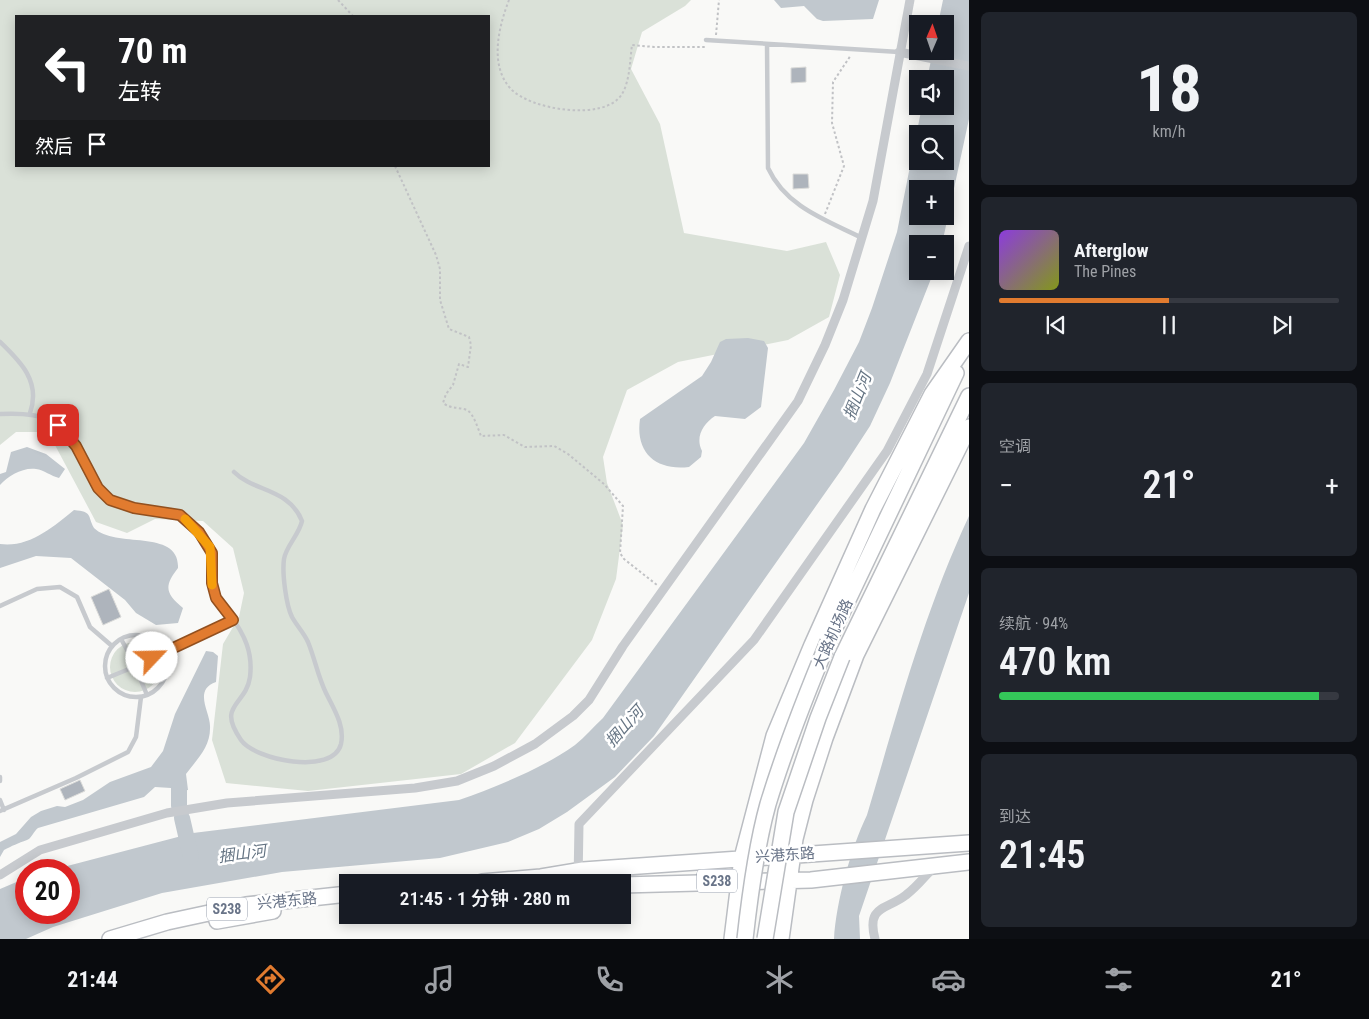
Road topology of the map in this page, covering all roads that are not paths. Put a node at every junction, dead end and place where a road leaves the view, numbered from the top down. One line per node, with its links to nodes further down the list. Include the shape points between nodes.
1 (910, 0): 4 (street)
2 (706, 40): 3 (lane)
3 (768, 44): 4 (lane); 6 (lane, via 768,168 773,179 791,200)
4 (899, 52): 5 (street); 6 (street, via 873,201)
5 (969, 66)
6 (863, 239): 38 (street, via 832,327 798,401 663,589 590,700 535,744 457,781 415,788 227,803 167,813 40,850)
7 (969, 246): 36 (street, via 927,374 887,451 754,640 578,824)
8 (0, 342): 11 (lane, via 30,377 34,395)
9 (969, 342): 33 (main road, via 932,394 873,509 812,645 774,736); 47 (main road, 大路机场路, bridge, via 828,642 794,727 768,805 757,854)
10 (969, 396): 48 (main road, 大路机场路, bridge, via 842,657 814,726 786,812)
11 (30, 413): 12 (lane); 16 (lane, via 46,417 69,435 98,488 110,500 134,508 180,515 191,524 210,547 213,590)
12 (0, 414)
13 (969, 427): 32 (main road, via 856,655 805,800)
14 (234, 472): 16 (lane, via 281,497 302,522 284,559 285,580 291,615 306,636 322,685 341,726 341,745 328,760 307,762 270,756 250,749 239,737 231,714 232,706 246,692 251,664 248,643)
15 (0, 606): 18 (lane, via 37,589 60,586 77,597 90,627)
16 (233, 620): 19 (lane)
17 (121, 639): 18 (lane); 19 (lane, via 144,636); 20 (lane)
18 (112, 646): 24 (lane, via 105,661)
19 (164, 653): 21 (lane); 25 (lane, via 165,676 160,685)
20 (132, 659): 21 (lane); 22 (lane)
21 (141, 663): 23 (lane)
22 (130, 669): 23 (lane); 24 (lane)
23 (137, 671): 25 (lane)
24 (107, 678): 26 (lane, via 123,695)
25 (147, 695): 26 (lane)
26 (141, 697): 30 (lane, via 136,737 128,752)
27 (0, 777): 28 (lane)
28 (0, 781)
29 (0, 800): 30 (lane)
30 (2, 811)
31 (969, 843): 32 (main road, 兴港东路 / S238)
32 (792, 854): 33 (main road, 兴港东路 / S238); 40 (main road)
33 (742, 858): 37 (main road, 兴港东路 / S238); 39 (main road)
34 (969, 862): 35 (main road, 兴港东路 / S238)
35 (935, 866): 40 (main road, 兴港东路 / S238); 50 (street, via 905,896 878,909 873,918)
36 (578, 874)
37 (604, 874)
38 (0, 875)
39 (737, 880): 40 (main road, 兴港东路 / S238); 41 (main road, 兴港东路 / S238); 46 (main road)
40 (788, 880): 49 (main road)
41 (631, 885)
42 (339, 895): 44 (main road, 兴港东路 / S238, via 246,905 167,922)
43 (339, 905): 45 (main road, 兴港东路 / S238, via 247,916)
44 (110, 939)
45 (140, 939)
46 (732, 939)
47 (745, 939)
48 (765, 939)
49 (781, 939)
50 (875, 939)

